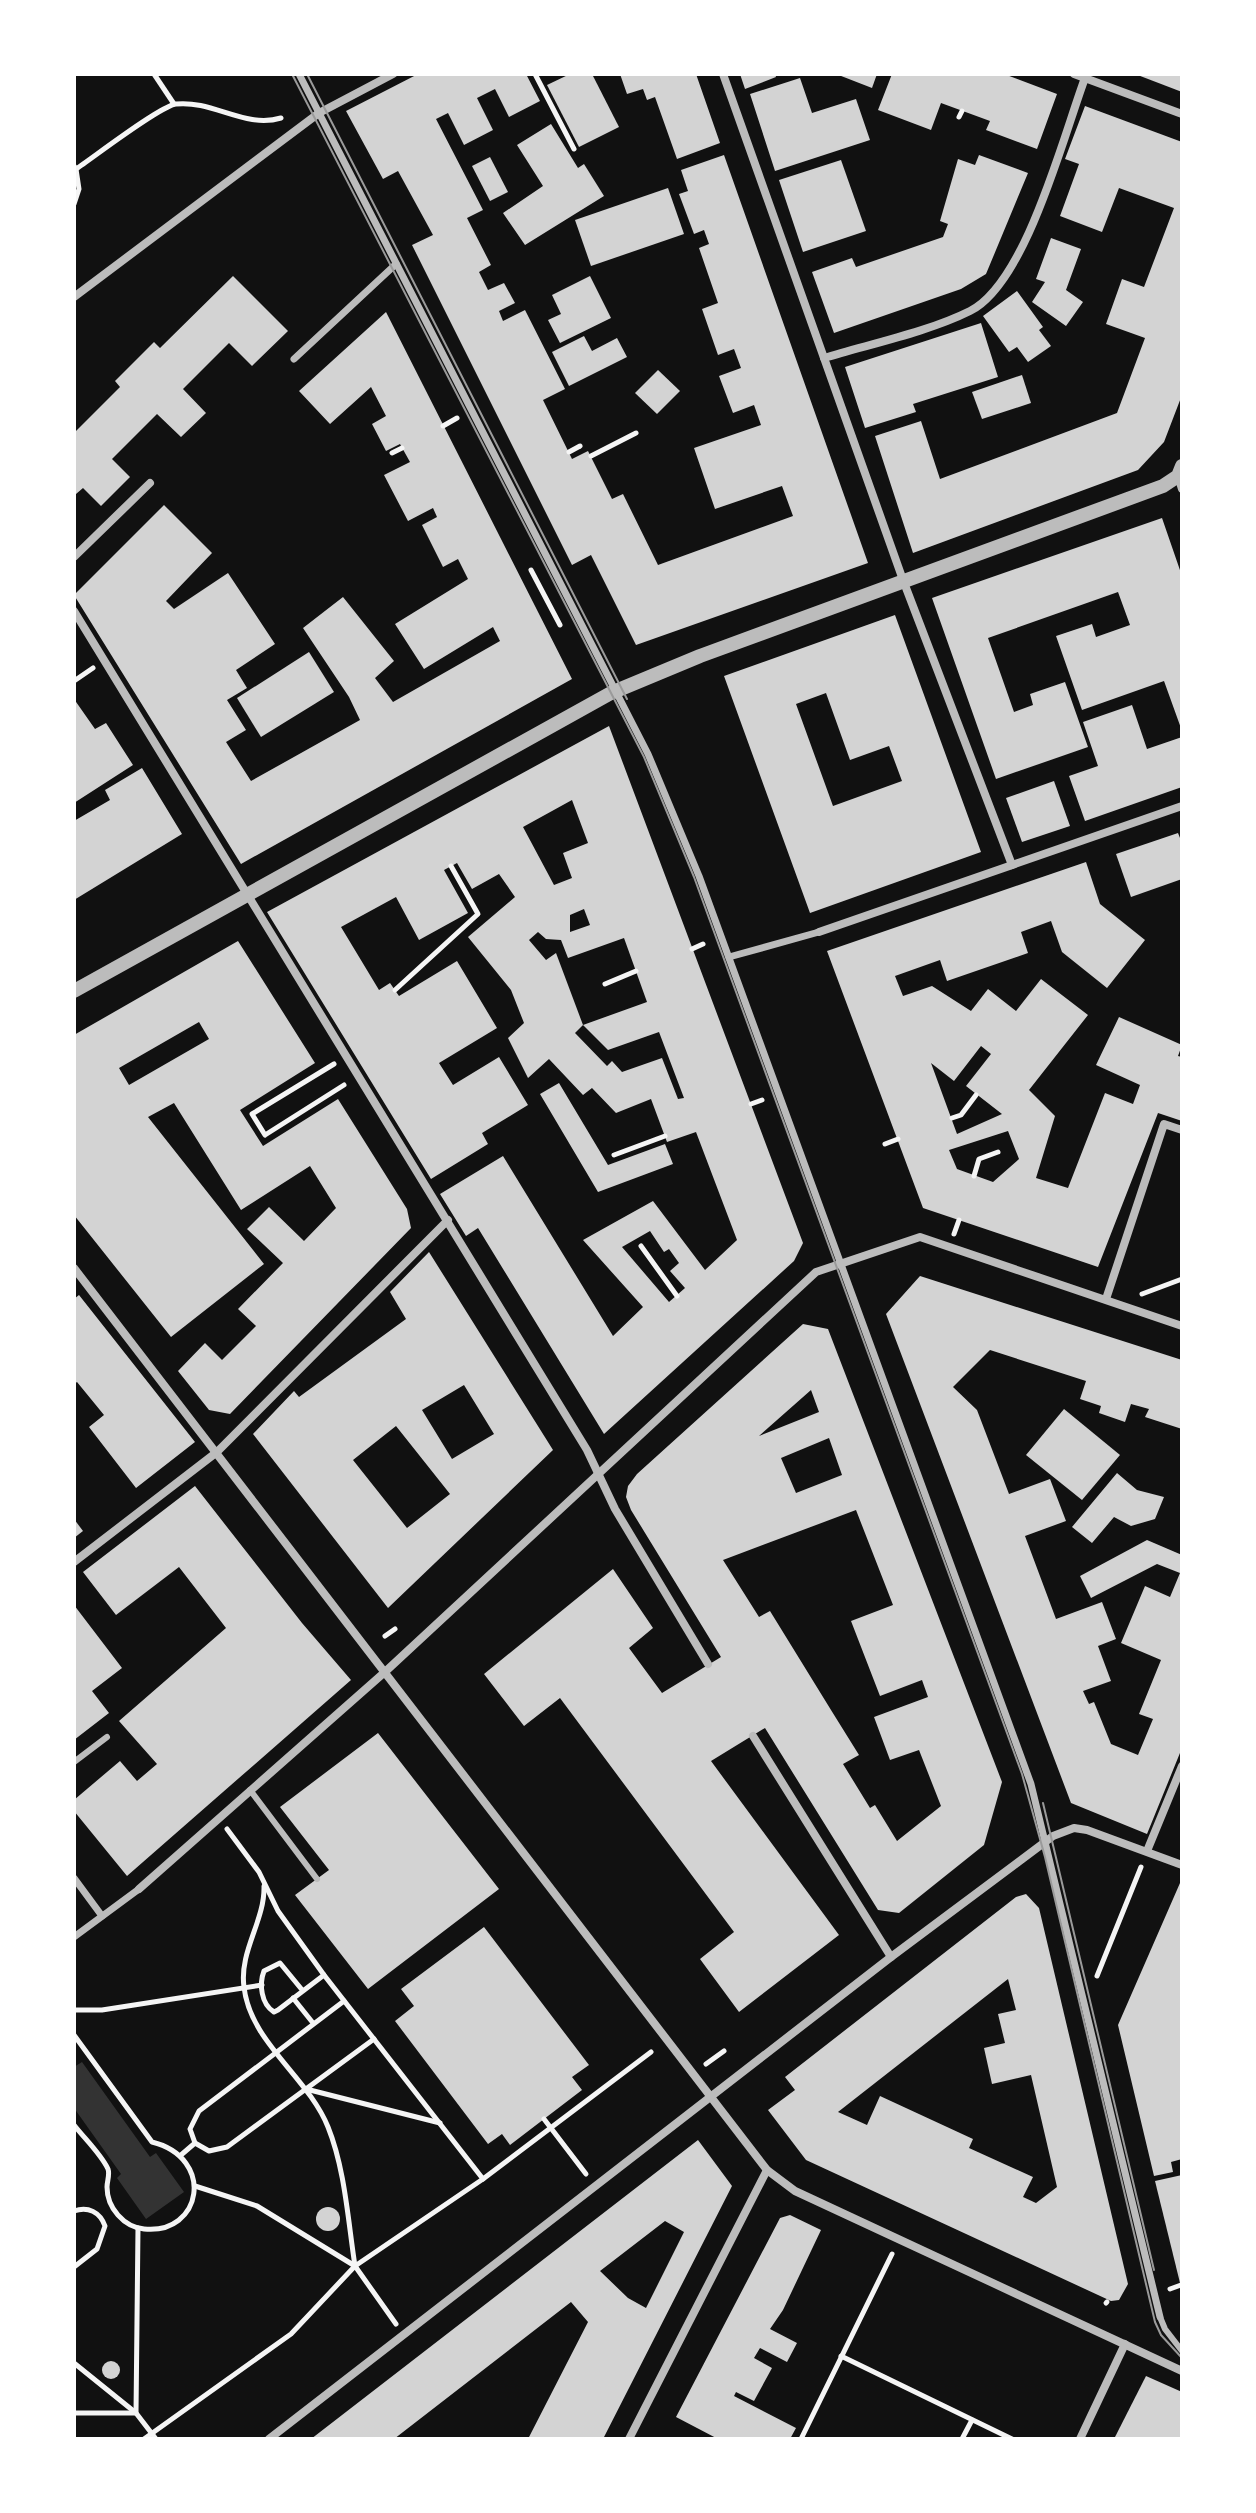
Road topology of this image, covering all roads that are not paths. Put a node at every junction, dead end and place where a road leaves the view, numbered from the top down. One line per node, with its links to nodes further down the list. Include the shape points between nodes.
1 (299, 74): 6 (street)
2 (393, 74): 6 (street)
3 (723, 74): 10 (street)
4 (1074, 74): 5 (street)
5 (1085, 78): 7 (street); 10 (street, via 1020,256 1001,286 972,311)
6 (319, 113): 8 (street); 9 (street)
7 (1182, 114)
8 (396, 264): 11 (street); 17 (street)
9 (74, 297)
10 (824, 358): 15 (street)
11 (294, 359)
12 (1181, 477): 15 (street)
13 (150, 483): 14 (street)
14 (74, 557)
15 (903, 580): 17 (street); 19 (street)
16 (74, 611): 20 (street)
17 (616, 690): 20 (street); 22 (street, via 673,810)
18 (1182, 806): 19 (street)
19 (1012, 865): 21 (street)
20 (245, 895): 23 (street); 25 (street)
21 (819, 932): 22 (street)
22 (729, 957): 26 (street)
23 (74, 991)
24 (1182, 1130): 28 (street, via 1164,1124)
25 (448, 1220): 30 (street); 31 (street)
26 (841, 1264): 28 (street, via 920,1237); 31 (street, via 816,1272); 40 (street)
27 (74, 1268): 30 (street)
28 (1106, 1299): 29 (street)
29 (1182, 1326)
30 (217, 1452): 32 (street); 34 (street)
31 (599, 1475): 33 (street); 34 (street)
32 (74, 1562)
33 (708, 1664)
34 (386, 1671): 39 (street); 49 (street)
35 (753, 1736): 48 (street)
36 (107, 1737): 37 (lane)
37 (74, 1762)
38 (1182, 1766): 41 (street)
39 (250, 1790): 44 (lane); 45 (street)
40 (1047, 1840): 41 (street, via 1074,1828); 48 (street); 51 (street)
41 (1147, 1851): 42 (street)
42 (1182, 1865)
43 (74, 1878): 46 (street)
44 (317, 1879)
45 (139, 1889): 46 (street)
46 (102, 1916): 47 (street)
47 (74, 1937)
48 (891, 1957): 49 (street)
49 (711, 2097): 50 (street); 55 (street)
50 (767, 2170): 52 (street, via 795,2191); 56 (street)
51 (1160, 2317): 53 (lane)
52 (1125, 2344): 54 (street); 57 (street)
53 (1182, 2351)
54 (1182, 2371)
55 (269, 2439)
56 (629, 2439)
57 (1080, 2439)

